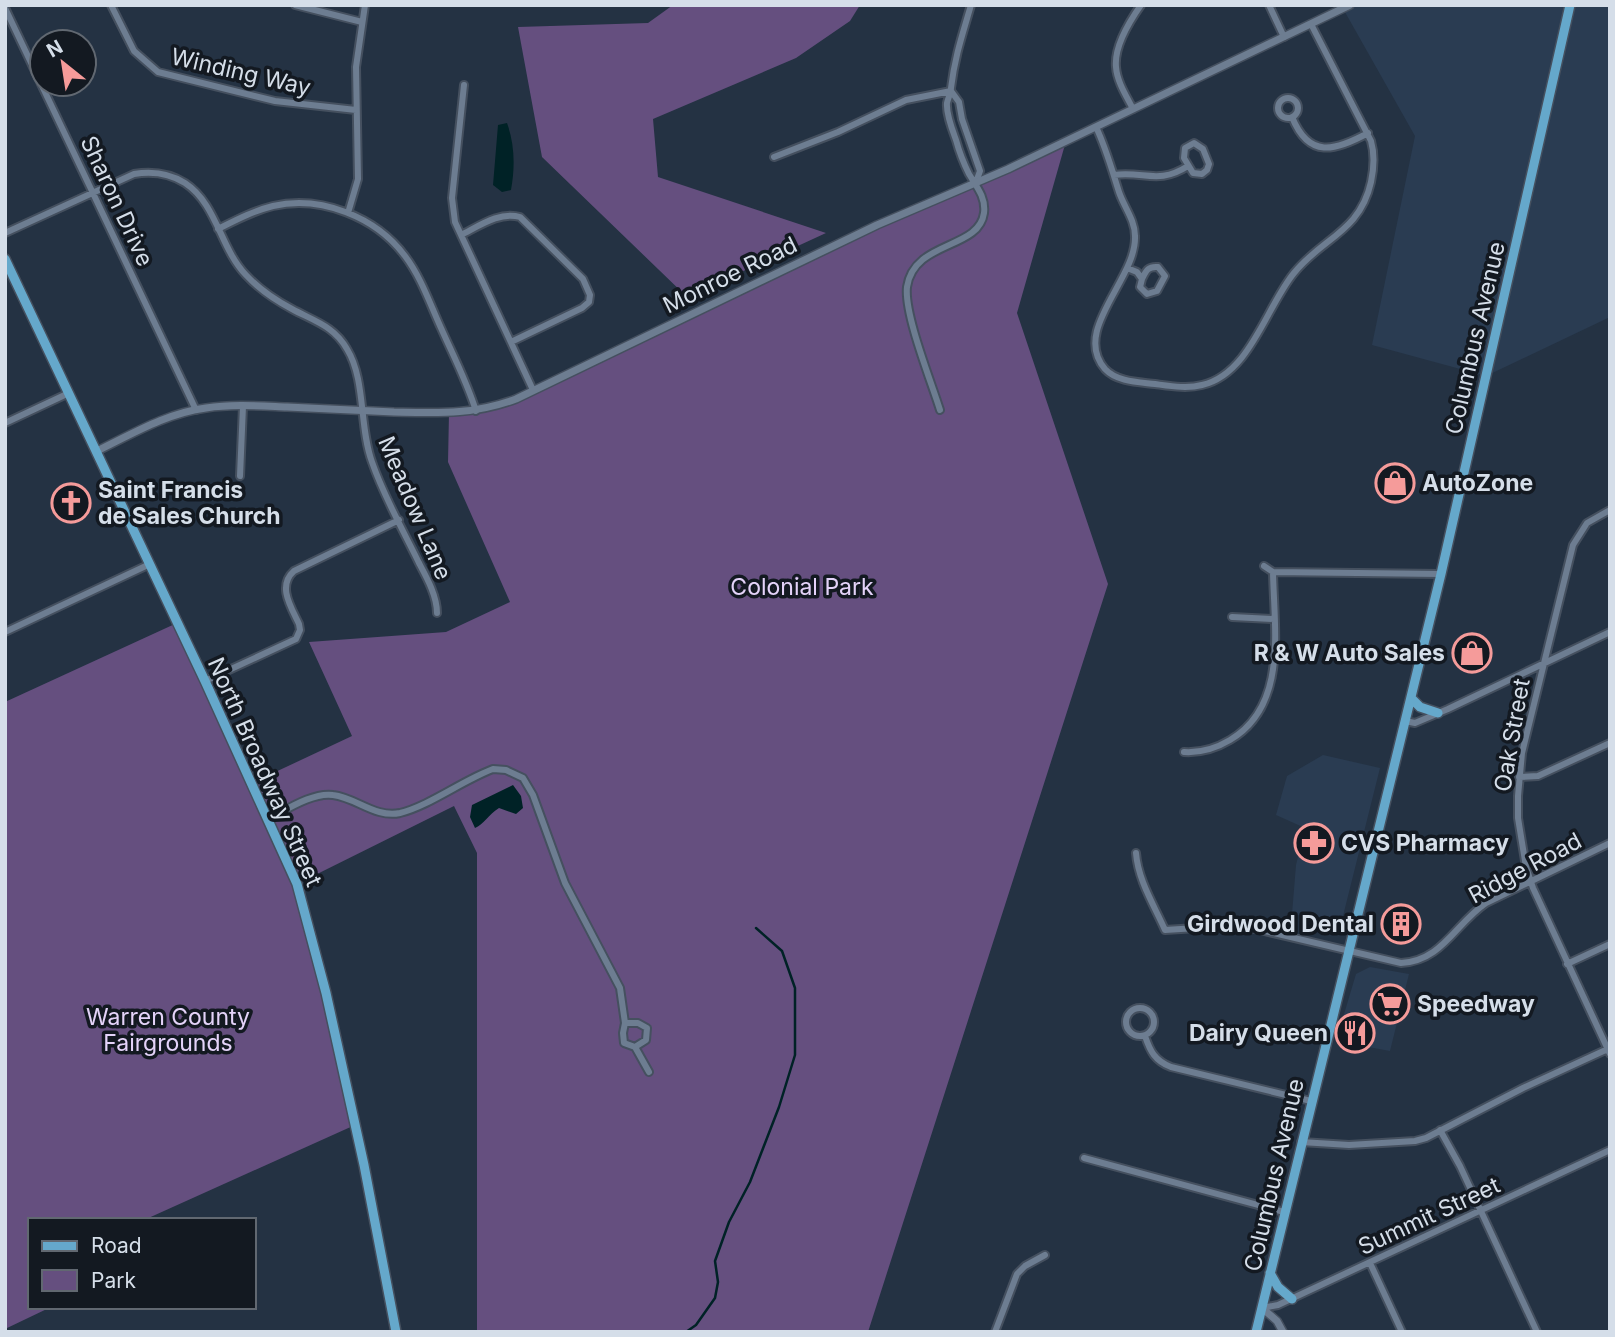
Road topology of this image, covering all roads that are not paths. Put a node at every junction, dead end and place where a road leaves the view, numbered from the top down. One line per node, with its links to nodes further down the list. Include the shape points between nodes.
1 (111, 5): 16 (street, Winding Way, via 134,51 158,72 275,101)
2 (295, 5): 10 (street)
3 (365, 5): 10 (street)
4 (971, 5): 14 (street, via 953,64)
5 (1141, 5): 15 (street, via 1116,62)
6 (1269, 5): 12 (street)
7 (1350, 5): 11 (street, Monroe Road)
8 (1570, 5): 48 (main road, Columbus Avenue)
9 (5, 8): 24 (street, Sharon Drive)
10 (362, 22): 16 (street)
11 (1311, 24): 12 (street, Monroe Road); 19 (street)
12 (1284, 37): 15 (street, Monroe Road)
13 (464, 85): 28 (street, via 452,198)
14 (951, 91): 20 (street, via 906,100); 23 (street, via 959,102 980,171); 23 (street, via 947,104 951,124)
15 (1133, 109): 18 (street, Monroe Road)
16 (356, 110): 25 (street, via 358,179)
17 (1292, 117): 19 (street, via 1302,135 1320,147 1336,148)
18 (1096, 127): 22 (street); 23 (street, Monroe Road)
19 (1367, 133): 30 (street, via 1374,162 1360,213 1295,271 1240,360 1220,378 1201,386 1174,386 1125,380 1103,366 1096,331)
20 (774, 157)
21 (1188, 166): 21 (street, via 1185,148 1194,143 1203,149 1209,164 1197,174); 22 (street, via 1163,177)
22 (1114, 175): 30 (street, via 1135,235)
23 (976, 182): 33 (street, Monroe Road); 38 (street, via 984,206 981,223 920,261 907,289 911,318)
24 (92, 191): 26 (street, Meadow Lane, via 134,174 166,174 194,190); 27 (street, Meadow Lane); 36 (street, Sharon Drive)
25 (348, 213): 26 (street, via 318,205 286,204 259,210); 39 (street, via 383,233 415,271)
26 (218, 229): 37 (street, Meadow Lane, via 235,261 261,289 340,338 354,361)
27 (5, 233)
28 (461, 235): 32 (street); 32 (street, via 500,216 520,217 588,287 589,302 582,308)
29 (5, 260): 34 (main road, North Broadway Street)
30 (1127, 268): 31 (street)
31 (1142, 279): 31 (street, via 1143,292 1153,294 1165,275 1153,266)
32 (511, 342): 33 (street)
33 (533, 390): 39 (street, Monroe Road)
34 (69, 393): 40 (street); 41 (main road, North Broadway Street)
35 (243, 406): 36 (street, Monroe Road); 37 (street, Monroe Road); 42 (street)
36 (196, 410): 41 (street, Monroe Road, via 153,424)
37 (361, 410): 39 (street, Monroe Road); 44 (street, Meadow Lane, via 372,464)
38 (940, 410)
39 (476, 411)
40 (5, 423)
41 (97, 451): 45 (main road, North Broadway Street)
42 (240, 476)
43 (1610, 510): 54 (street, Oak Street, via 1587,523 1577,535)
44 (398, 520): 49 (street, Meadow Lane, via 428,582); 55 (street, via 294,571 286,579 285,589 299,624 296,639)
45 (150, 564): 52 (street); 55 (main road, North Broadway Street)
46 (1265, 566): 47 (street)
47 (1273, 572): 48 (street); 51 (street)
48 (1441, 574): 56 (main road, Columbus Avenue)
49 (437, 613)
50 (1232, 618): 51 (street)
51 (1274, 618): 60 (street, via 1272,680 1255,720 1224,743)
52 (5, 632)
53 (1610, 632): 54 (street)
54 (1543, 665): 57 (street); 61 (street, Oak Street)
55 (205, 681): 62 (main road, North Broadway Street)
56 (1411, 698): 57 (main road); 58 (main road, Columbus Avenue)
57 (1438, 713): 58 (street, via 1415,723)
58 (1405, 721): 67 (main road, Columbus Avenue)
59 (1610, 743): 61 (street, via 1538,776)
60 (1184, 752)
61 (1519, 777): 65 (street, Oak Street, via 1518,820)
62 (268, 819): 69 (street, via 316,797 335,794 393,814 493,769 523,778 565,883 620,988); 86 (main road, North Broadway Street, via 297,884 326,993)
63 (1610, 843): 65 (street, Ridge Road)
64 (1136, 853): 67 (street, Ridge Road, via 1142,880 1165,930 1256,929)
65 (1530, 881): 67 (street, Ridge Road, via 1477,909 1426,958 1401,963); 68 (street, Oak Street)
66 (1610, 944): 68 (street)
67 (1348, 952): 74 (main road, Columbus Avenue)
68 (1567, 964): 72 (street, Oak Street)
69 (625, 1023): 71 (street, via 624,1043); 71 (street, via 647,1028 646,1040)
70 (1145, 1035): 70 (street, via 1154,1025 1153,1016 1146,1009 1133,1010 1126,1021 1128,1030); 74 (street, via 1152,1054 1166,1065)
71 (635, 1047): 73 (street)
72 (1609, 1050): 75 (street)
73 (649, 1072)
74 (1311, 1101): 76 (main road, Columbus Avenue)
75 (1440, 1130): 76 (street, via 1415,1141); 79 (street)
76 (1301, 1143): 80 (main road, Columbus Avenue)
77 (1610, 1150): 79 (street, Summit Street)
78 (1084, 1158): 80 (street)
79 (1481, 1211): 82 (street, Summit Street); 91 (street)
80 (1284, 1212): 83 (main road, Columbus Avenue)
81 (1045, 1255): 87 (street, via 1017,1275)
82 (1370, 1263): 84 (street, Summit Street); 90 (street)
83 (1269, 1273): 84 (main road); 85 (main road, Columbus Avenue)
84 (1292, 1298): 85 (street, Summit Street)
85 (1262, 1308): 88 (main road, Columbus Avenue); 89 (street)
86 (396, 1332)
87 (995, 1332)
88 (1256, 1332)
89 (1283, 1332)
90 (1402, 1332)
91 (1537, 1332)

